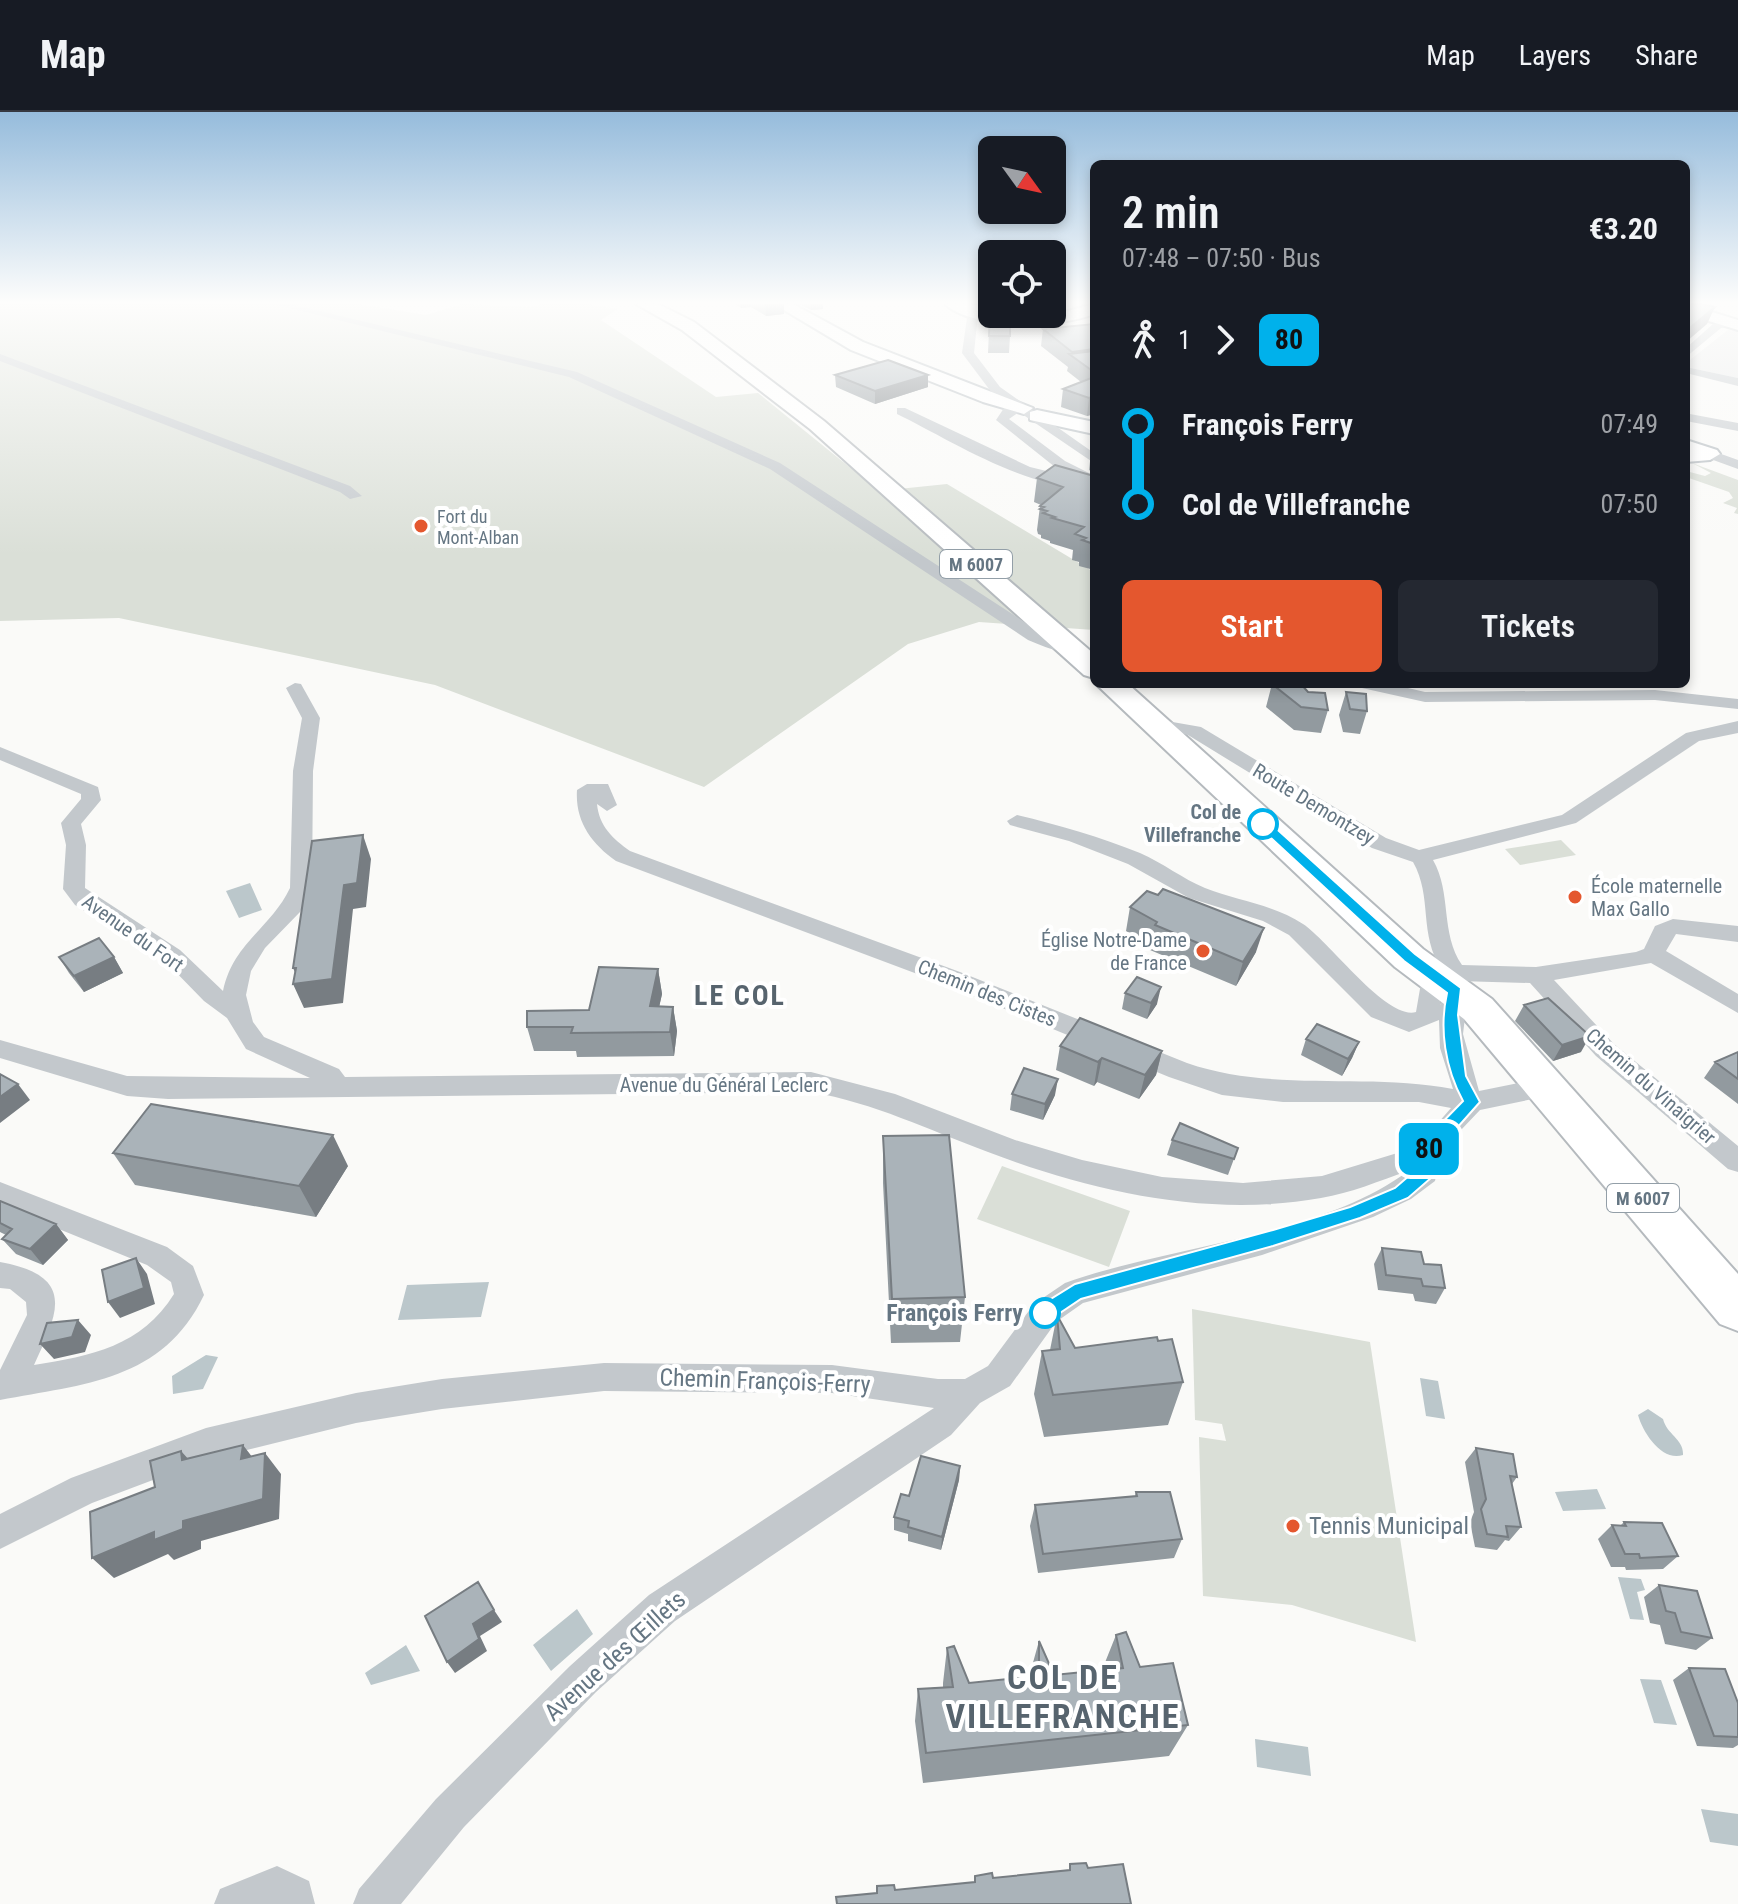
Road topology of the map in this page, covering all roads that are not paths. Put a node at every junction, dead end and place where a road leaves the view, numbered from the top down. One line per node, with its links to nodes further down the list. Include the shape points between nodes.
1 (80, 388): 16 (street)
2 (603, 388): 17 (street, via 775,466 1034,636)
3 (768, 388): 17 (main road, M 6007)
4 (968, 388): 6 (street)
5 (994, 388): 6 (street)
6 (1027, 410): 7 (street, via 1008,411 1002,420 1089,482 1073,484 1021,468); 9 (street); 13 (street)
7 (901, 411)
8 (1690, 418): 10 (street)
9 (1090, 427)
10 (1738, 427)
11 (1690, 447): 12 (street)
12 (1710, 454): 14 (street); 15 (street)
13 (1090, 456)
14 (1690, 456)
15 (1738, 465)
16 (355, 496)
17 (1069, 646): 18 (main road, M 6007)
18 (1090, 665)
19 (295, 688): 36 (street, via 311,718 303,771 301,888 292,907 239,970 234,995)
20 (1115, 688): 23 (main road, M 6007)
21 (1386, 688): 22 (street, via 1425,697 1655,695)
22 (1738, 704)
23 (1151, 721): 25 (street, Route Demontzey, via 1186,727); 26 (main road, M 6007)
24 (1738, 727): 30 (street, via 1693,737 1569,819)
25 (1210, 742): 26 (street); 30 (street, Route Demontzey, via 1379,843)
26 (1178, 745): 34 (main road, M 6007)
27 (0, 753): 36 (street, Avenue du Fort, via 91,791 91,800 71,823 74,889 83,900 172,955)
28 (607, 805): 40 (street, Chemin des Cistes, via 601,788 587,790 592,825 603,843 623,856 952,978 1178,1070 1250,1091 1419,1092)
29 (1017, 821): 34 (street, via 1135,859 1197,893 1271,916 1297,930 1380,1011 1397,1020 1428,1017 1429,989)
30 (1421, 858): 34 (street, via 1429,869)
31 (1738, 934): 32 (street, via 1673,926 1663,931)
32 (1653, 954): 33 (street); 35 (street)
33 (1536, 975): 34 (street); 42 (street, Chemin du Vinaigrier, via 1605,1050)
34 (1450, 982): 39 (main road, M 6007); 40 (street, via 1458,1076)
35 (1738, 1005)
36 (239, 1014): 38 (street, Avenue du Fort, via 255,1043 330,1076)
37 (0, 1049): 38 (street, Avenue du Général Leclerc, via 127,1086)
38 (338, 1087): 41 (street, Avenue du Général Leclerc, via 796,1082 840,1086 886,1098 1004,1148 1079,1171 1172,1188 1238,1193 1322,1187)
39 (1548, 1087): 40 (street); 45 (main road, M 6007)
40 (1472, 1102): 41 (street)
41 (1426, 1155): 47 (street, via 1425,1173 1417,1182 1365,1209 1066,1297 1045,1313 999,1376)
42 (1738, 1161)
43 (0, 1193): 46 (street, via 157,1256 183,1275 189,1295 179,1318 159,1338 123,1359 90,1371)
44 (0, 1275): 46 (street, via 17,1278 40,1296 42,1315)
45 (1738, 1309)
46 (4, 1385)
47 (969, 1393): 48 (street, Chemin François-Ferry, via 938,1394 832,1379 604,1377 512,1385 356,1408 206,1444 83,1490); 51 (street, Avenue des Œillets, via 940,1424 662,1608 450,1813)
48 (0, 1532)
49 (235, 1904): 50 (street, via 277,1887 294,1896)
50 (294, 1904)
51 (374, 1904)

